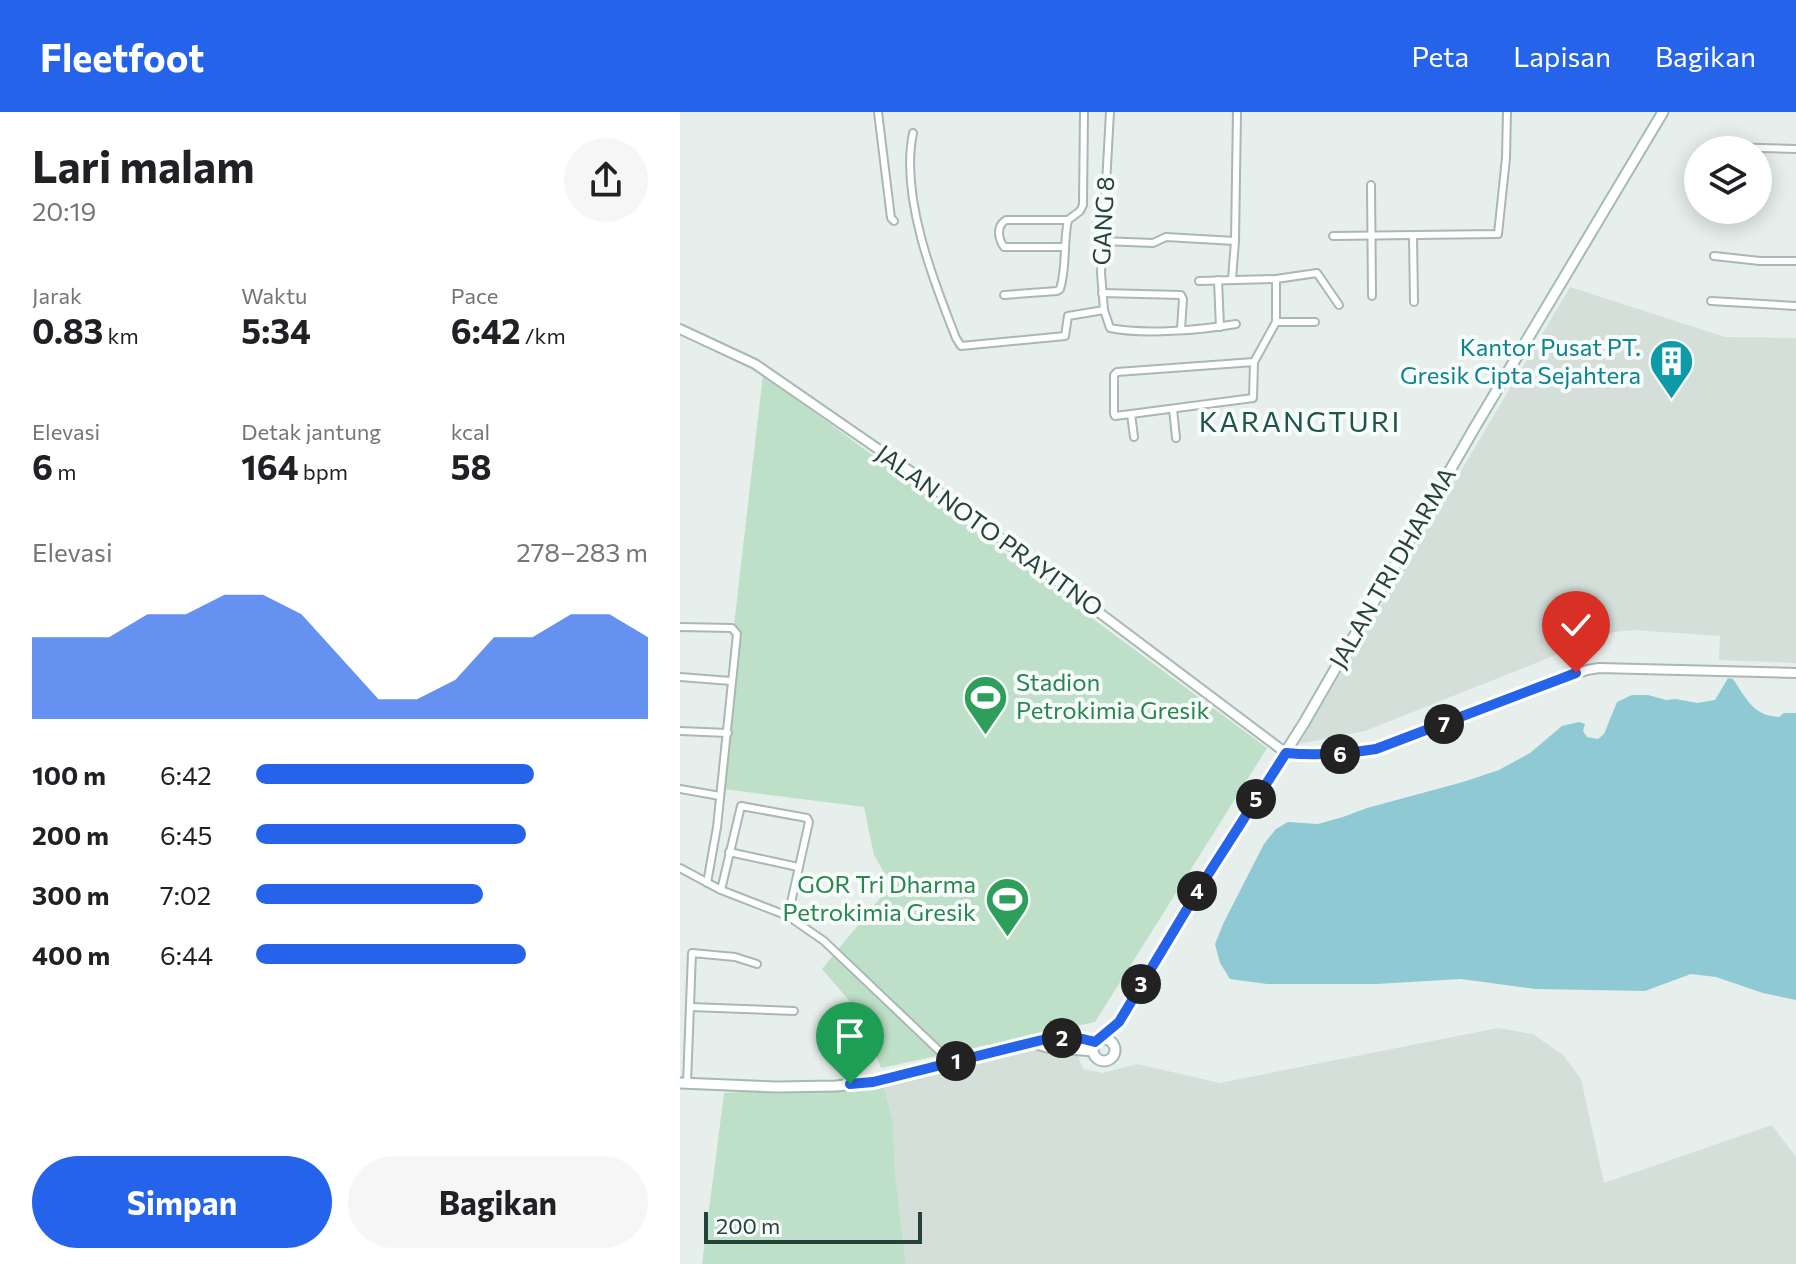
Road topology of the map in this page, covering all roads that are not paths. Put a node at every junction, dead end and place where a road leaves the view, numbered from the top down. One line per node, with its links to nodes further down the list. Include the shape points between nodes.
1 (878, 112): 14 (street)
2 (1084, 112): 13 (street, via 1083,205)
3 (1110, 112): 18 (street, GANG 8)
4 (1237, 112): 19 (street)
5 (1507, 112): 17 (street, via 1498,234)
6 (1649, 112): 8 (main road)
7 (1663, 112): 8 (main road, JALAN TRI DHARMA)
8 (1655, 124): 52 (main road, JALAN TRI DHARMA)
9 (913, 133): 34 (street, via 909,157 914,200 931,273 961,346 1065,336 1068,316)
10 (1772, 148): 11 (street)
11 (1796, 149)
12 (1371, 185): 16 (street)
13 (1068, 220): 20 (street); 20 (street, via 1006,220 999,229 1004,247)
14 (894, 221)
15 (1333, 236): 16 (street)
16 (1371, 236): 17 (street); 29 (street)
17 (1413, 236): 31 (street)
18 (1102, 241): 19 (street); 27 (street, GANG 8)
19 (1235, 241): 23 (street)
20 (1065, 247): 28 (street, via 1060,289)
21 (1714, 256): 22 (street)
22 (1796, 261)
23 (1232, 279): 24 (street); 25 (street)
24 (1276, 279): 32 (street, via 1318,274); 35 (street)
25 (1218, 280): 26 (street); 38 (street)
26 (1199, 281)
27 (1102, 293): 34 (street, GANG 8); 40 (street, via 1181,295)
28 (1004, 295)
29 (1372, 296)
30 (1711, 301): 33 (street)
31 (1414, 302)
32 (1339, 305)
33 (1796, 306)
34 (1104, 310): 40 (street, GANG 8, via 1111,329)
35 (1276, 322): 36 (street); 41 (street)
36 (1315, 322)
37 (1236, 324): 38 (street)
38 (1220, 327): 40 (street)
39 (680, 329): 52 (street, JALAN NOTO PRAYITNO, via 755,364 923,480)
40 (1181, 329)
41 (1254, 362): 42 (street, via 1253,398); 43 (street, via 1117,372 1114,414)
42 (1173, 409): 43 (street); 45 (street)
43 (1131, 414): 44 (street)
44 (1134, 437)
45 (1176, 438)
46 (680, 627): 49 (street, via 736,631)
47 (1796, 673): 52 (street, via 1599,668 1376,749)
48 (680, 677): 49 (street)
49 (731, 681): 51 (street)
50 (680, 731): 51 (street)
51 (728, 733): 54 (street)
52 (1286, 753): 64 (main road, JALAN TRI DHARMA)
53 (680, 789): 54 (street)
54 (720, 796): 58 (street)
55 (729, 852): 56 (street); 56 (street, via 742,806 807,818); 59 (street)
56 (798, 867): 60 (street)
57 (680, 868): 58 (street)
58 (707, 883): 59 (street)
59 (721, 890): 60 (street)
60 (788, 916): 67 (street, via 824,941)
61 (757, 964): 62 (street, via 692,953)
62 (690, 1007): 63 (street); 68 (street)
63 (794, 1011)
64 (1119, 1022): 65 (main road, JALAN TRI DHARMA); 66 (main road, JALAN TRI DHARMA)
65 (1095, 1045): 66 (main road, via 1108,1039); 66 (main road, via 1097,1059 1106,1062 1114,1057); 67 (main road, via 1047,1047 1032,1042)
66 (1115, 1047)
67 (951, 1062): 68 (main road, via 873,1082 822,1087)
68 (683, 1083)

